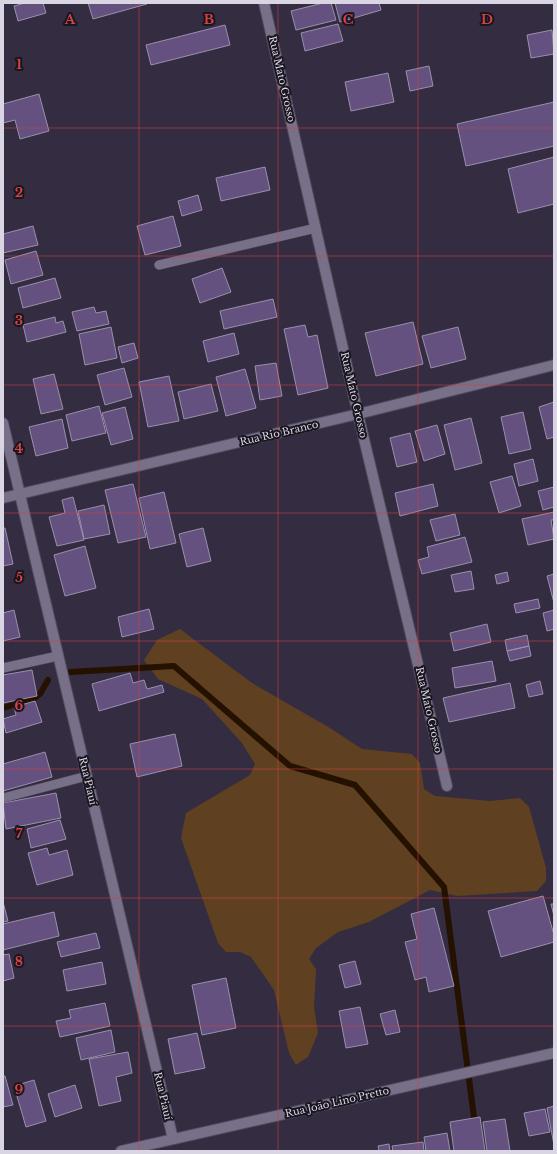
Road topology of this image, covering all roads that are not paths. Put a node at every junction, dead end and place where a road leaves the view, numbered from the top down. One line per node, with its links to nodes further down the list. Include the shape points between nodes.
1 (264, 3): 2 (street, Rua Mato Grosso)
2 (316, 228): 3 (lane); 5 (street, Rua Mato Grosso)
3 (159, 265)
4 (554, 365): 5 (street, Rua Rio Branco)
5 (358, 414): 7 (street, Rua Rio Branco); 12 (street, Rua Mato Grosso)
6 (3, 423): 7 (street, Rua Piauí)
7 (20, 495): 8 (street, Rua Rio Branco); 9 (street, Rua Piauí)
8 (3, 498)
9 (58, 656): 10 (lane); 11 (street, Rua Piauí)
10 (3, 668)
11 (87, 776): 13 (lane); 15 (street, Rua Piauí)
12 (447, 786)
13 (3, 798)
14 (554, 1053): 15 (street, Rua João Lino Pretto)
15 (173, 1139): 16 (street, Rua João Lino Pretto)
16 (153, 1147): 17 (street, Rua João Lino Pretto)
17 (121, 1151)

